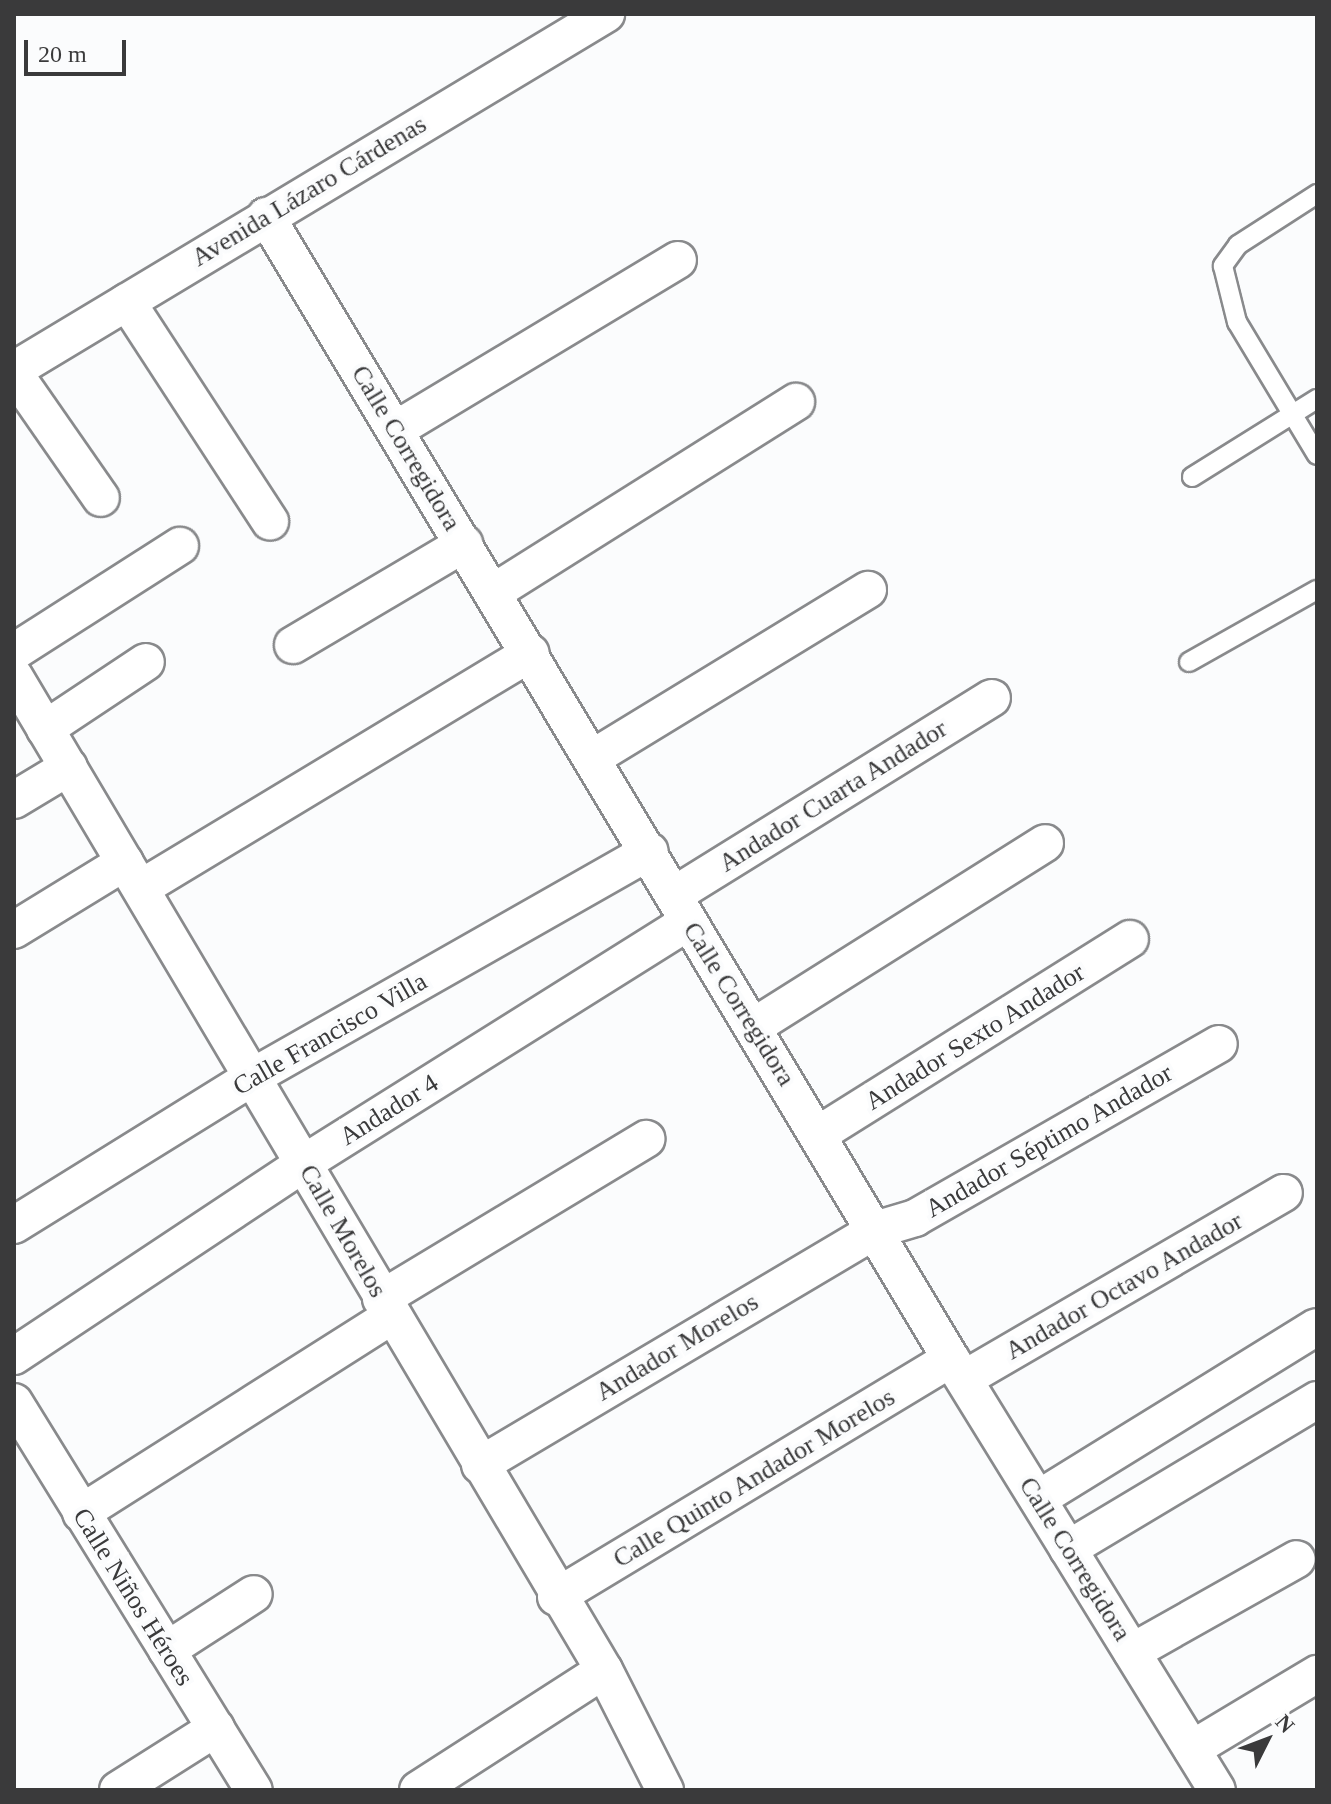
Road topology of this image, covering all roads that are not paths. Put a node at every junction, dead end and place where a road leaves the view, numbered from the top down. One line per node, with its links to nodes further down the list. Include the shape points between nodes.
1 (606, 14): 3 (street, Avenida Lázaro Cárdenas)
2 (1317, 194): 9 (lane, via 1238,245 1223,266 1237,322)
3 (266, 216): 5 (street, Avenida Lázaro Cárdenas); 10 (street, Calle Corregidora)
4 (678, 260): 10 (street)
5 (127, 302): 6 (street, Avenida Lázaro Cárdenas); 14 (street)
6 (14, 372): 13 (street)
7 (1317, 399): 9 (lane)
8 (796, 402): 19 (street)
9 (1292, 413): 11 (lane); 12 (lane)
10 (395, 430): 15 (street, Calle Corregidora)
11 (1317, 455)
12 (1192, 477)
13 (101, 498)
14 (270, 521)
15 (464, 544): 19 (street, Calle Corregidora); 20 (street)
16 (180, 546): 24 (street)
17 (868, 590): 27 (street)
18 (1317, 590): 23 (lane)
19 (494, 592): 21 (street, Calle Corregidora)
20 (293, 645)
21 (531, 653): 27 (street, Calle Corregidora); 32 (street)
22 (146, 662): 26 (street)
23 (1189, 662)
24 (15, 674): 26 (street, Calle Morelos)
25 (992, 698): 33 (street, Andador Cuarta Andador)
26 (45, 729): 28 (street, Calle Morelos)
27 (594, 757): 31 (street, Calle Corregidora)
28 (69, 767): 29 (street); 32 (street, Calle Morelos)
29 (14, 800)
30 (1045, 843): 36 (street)
31 (650, 851): 33 (street, Calle Corregidora); 38 (street, Calle Francisco Villa)
32 (133, 875): 34 (street); 38 (street, Calle Morelos)
33 (681, 909): 36 (street, Calle Corregidora); 41 (street, Andador 4)
34 (14, 930)
35 (1130, 939): 39 (street, Andador Sexto Andador)
36 (753, 1027): 39 (street, Calle Corregidora)
37 (1219, 1044): 44 (street, Andador Séptimo Andador, via 915,1218)
38 (254, 1076): 41 (street, Calle Morelos); 43 (street, Calle Francisco Villa)
39 (819, 1134): 44 (street, Calle Corregidora)
40 (646, 1139): 45 (street)
41 (304, 1163): 45 (street, Calle Morelos); 47 (street, Andador 4)
42 (1284, 1193): 48 (street, Andador Octavo Andador)
43 (14, 1225)
44 (875, 1230): 48 (street, Calle Corregidora); 51 (street, Andador Morelos)
45 (386, 1308): 51 (street, Calle Morelos); 53 (street)
46 (1316, 1327): 52 (street)
47 (14, 1356)
48 (958, 1369): 52 (street, Calle Corregidora); 57 (street, Calle Quinto Andador Morelos)
49 (1317, 1400): 54 (street)
50 (14, 1402): 53 (street, Calle Niños Héroes)
51 (480, 1465): 57 (street, Calle Morelos)
52 (1038, 1499): 54 (street, Calle Corregidora)
53 (81, 1513): 58 (street, Calle Niños Héroes)
54 (1068, 1549): 59 (street, Calle Corregidora)
55 (1297, 1559): 59 (street)
56 (254, 1594): 58 (street)
57 (556, 1597): 60 (street, Calle Morelos)
58 (167, 1650): 62 (street, Calle Niños Héroes)
59 (1132, 1652): 63 (street, Calle Corregidora)
60 (604, 1670): 64 (street, Calle Morelos); 67 (street)
61 (1317, 1674): 63 (street)
62 (216, 1728): 65 (street); 66 (street, Calle Niños Héroes)
63 (1192, 1749): 68 (street, Calle Corregidora)
64 (656, 1787)
65 (118, 1790)
66 (254, 1790)
67 (418, 1790)
68 (1217, 1790)

